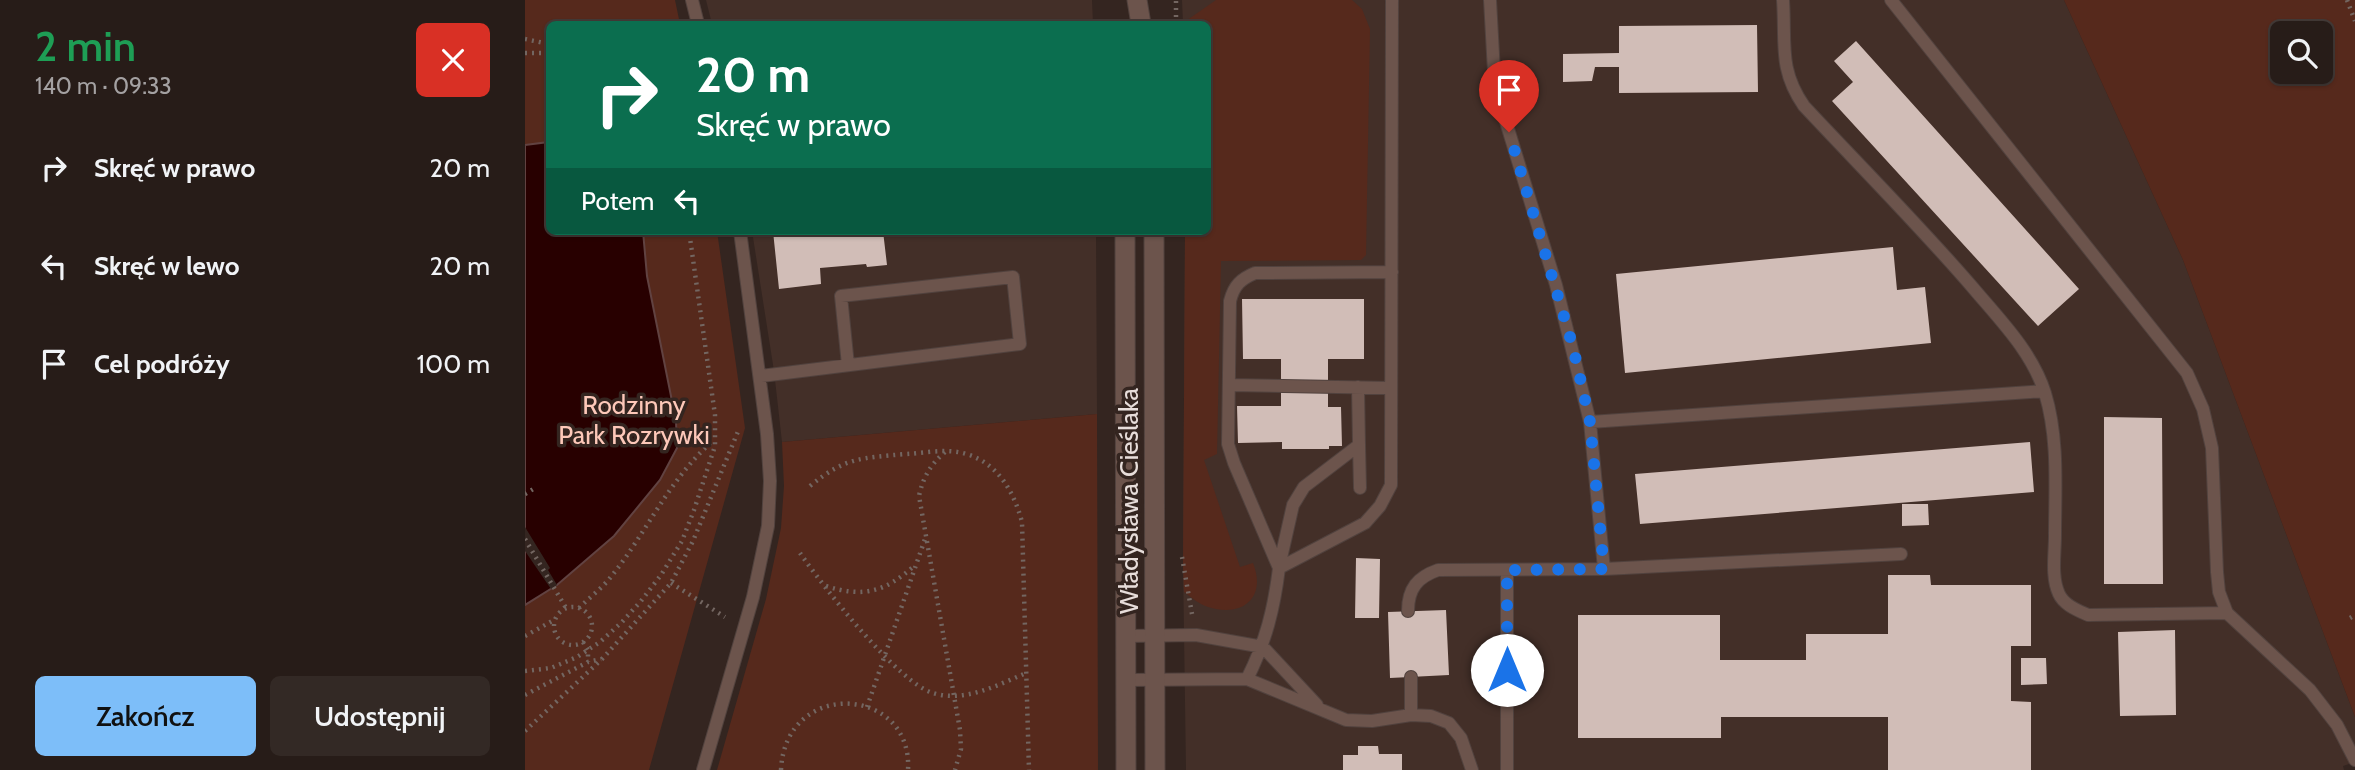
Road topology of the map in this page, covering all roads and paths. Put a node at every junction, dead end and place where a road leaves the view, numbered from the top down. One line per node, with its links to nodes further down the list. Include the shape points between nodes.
1 (692, 0): 9 (lane)
2 (1135, 0): 10 (street); 11 (street)
3 (1176, 0): 12 (path)
4 (1392, 0): 22 (lane)
5 (1490, 0): 29 (lane, via 1494,72 1502,109 1559,298)
6 (1783, 0): 28 (lane, via 1785,62 1804,106 2020,343)
7 (1891, 0): 51 (lane, via 2187,373 2203,409 2212,448 2217,572)
8 (2347, 0): 13 (path)
9 (697, 21)
10 (1132, 21)
11 (1140, 21)
12 (1176, 21)
13 (2355, 21)
14 (525, 38): 15 (path)
15 (546, 43)
16 (525, 53): 17 (path)
17 (546, 53)
18 (690, 235): 31 (path)
19 (741, 235): 24 (lane)
20 (1125, 235): 56 (street, Władysława Cieślaka)
21 (1154, 235): 54 (street, Władysława Cieślaka)
22 (1392, 272): 25 (lane, via 1255,273 1242,279 1230,301); 27 (lane)
23 (848, 365): 23 (lane, via 1020,344 1013,277 841,296); 24 (lane)
24 (761, 376): 76 (lane, via 770,481 768,526 753,597)
25 (1229, 385): 26 (lane); 43 (lane, via 1228,444)
26 (1358, 387): 27 (lane); 32 (lane)
27 (1391, 388): 43 (lane, via 1391,485 1380,506 1364,523)
28 (2044, 391): 29 (lane); 51 (lane, via 2052,419 2059,595 2088,615)
29 (1590, 422): 44 (lane)
30 (739, 429): 46 (path)
31 (715, 440): 49 (path, via 682,476 609,578); 59 (path, via 682,541 641,601)
32 (1359, 445): 36 (lane); 43 (lane, via 1298,496)
33 (946, 451): 34 (path, via 858,458 838,465); 38 (path, via 922,480 919,496); 64 (path, via 984,462 1016,498 1022,522)
34 (810, 486)
35 (535, 488): 37 (path)
36 (1360, 488)
37 (525, 494)
38 (926, 536): 42 (path); 70 (path)
39 (525, 539): 48 (path)
40 (800, 553): 47 (path)
41 (1901, 554): 44 (lane)
42 (916, 564): 47 (path, via 893,583 874,591 853,593); 60 (path)
43 (1279, 568): 58 (lane)
44 (1604, 569): 45 (lane)
45 (1507, 570): 50 (lane, via 1438,570 1422,576 1413,588); 84 (lane)
46 (671, 583): 52 (path); 61 (path)
47 (825, 586): 60 (path)
48 (566, 608): 49 (path); 53 (path)
49 (579, 608): 57 (path, via 592,623)
50 (1408, 611)
51 (2227, 613): 75 (lane, via 2310,690)
52 (725, 617)
53 (555, 620): 55 (path); 57 (path, via 557,637 563,642)
54 (1156, 635): 56 (lane); 58 (lane, via 1196,635); 68 (street, Władysława Cieślaka)
55 (525, 636)
56 (1126, 636): 67 (street, Władysława Cieślaka)
57 (583, 642): 59 (path)
58 (1263, 647): 66 (lane); 72 (lane)
59 (588, 650): 62 (path); 63 (path, via 551,668)
60 (884, 656): 70 (path, via 924,690); 71 (path)
61 (602, 659): 62 (path); 74 (path)
62 (588, 662): 69 (path)
63 (525, 671)
64 (1026, 673): 70 (path, via 984,690); 80 (path)
65 (1411, 677): 73 (lane)
66 (1247, 678): 68 (lane); 72 (lane)
67 (1126, 680): 68 (lane); 81 (street, Władysława Cieślaka)
68 (1155, 681): 82 (street, Władysława Cieślaka)
69 (525, 695)
70 (953, 695): 79 (path, via 961,749)
71 (867, 707): 77 (path, via 838,703 801,719 788,735); 78 (path, via 892,723 904,740)
72 (1320, 707): 73 (lane, via 1346,720)
73 (1411, 715): 83 (lane, via 1449,723 1461,738)
74 (525, 731)
75 (2355, 760)
76 (703, 770)
77 (781, 770)
78 (908, 770)
79 (955, 770)
80 (1029, 770)
81 (1126, 770)
82 (1156, 770)
83 (1472, 770)
84 (1507, 770)

